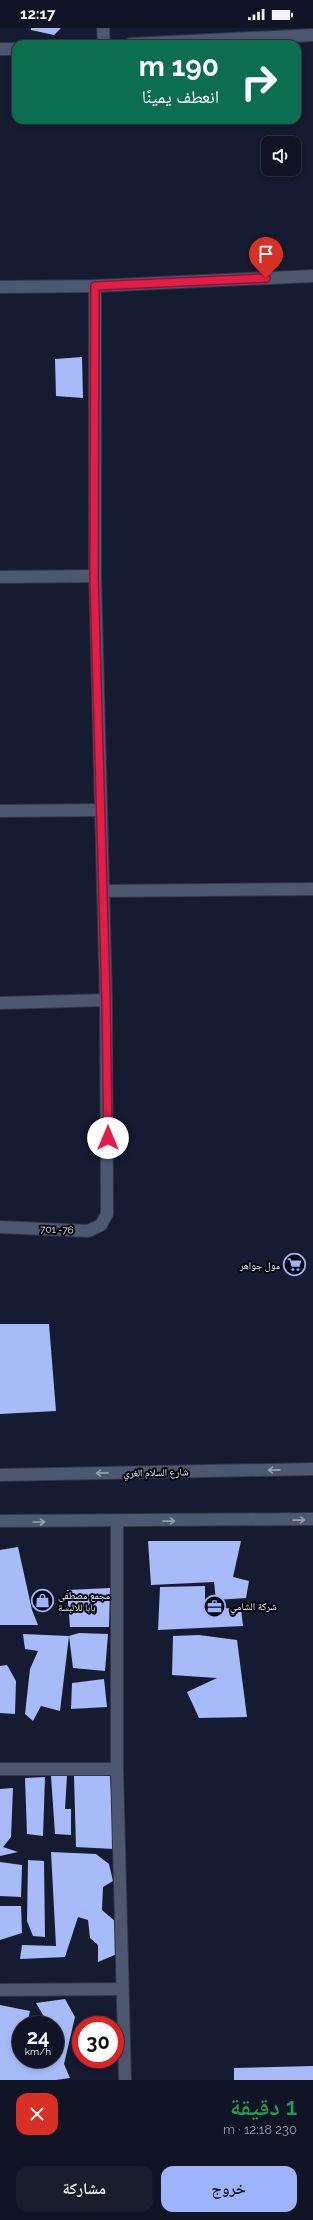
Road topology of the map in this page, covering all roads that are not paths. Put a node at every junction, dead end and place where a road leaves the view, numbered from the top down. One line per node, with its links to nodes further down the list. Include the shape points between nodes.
1 (103, 28): 3 (street)
2 (313, 35): 4 (street)
3 (104, 40)
4 (211, 40)
5 (12, 48): 6 (street)
6 (0, 49)
7 (313, 276): 8 (street)
8 (95, 286): 9 (street); 10 (street)
9 (0, 287)
10 (94, 576): 11 (street); 12 (street)
11 (0, 577)
12 (100, 810): 13 (street); 15 (street)
13 (0, 811)
14 (313, 889): 15 (street)
15 (102, 891): 16 (street)
16 (106, 1000): 17 (street); 18 (street, 701 -76, via 107,1214 101,1225 88,1231)
17 (0, 1003)
18 (0, 1227)
19 (313, 1470): 20 (street, شارع السلام الغري, one-way to 20)
20 (0, 1475)
21 (313, 1519): 23 (street, one-way to 21)
22 (0, 1521): 23 (street, one-way to 23)
23 (117, 1522): 25 (street)
24 (0, 1769): 25 (street)
25 (117, 1769): 26 (street)
26 (122, 1989): 27 (street); 28 (street)
27 (0, 1990)
28 (124, 2080)

